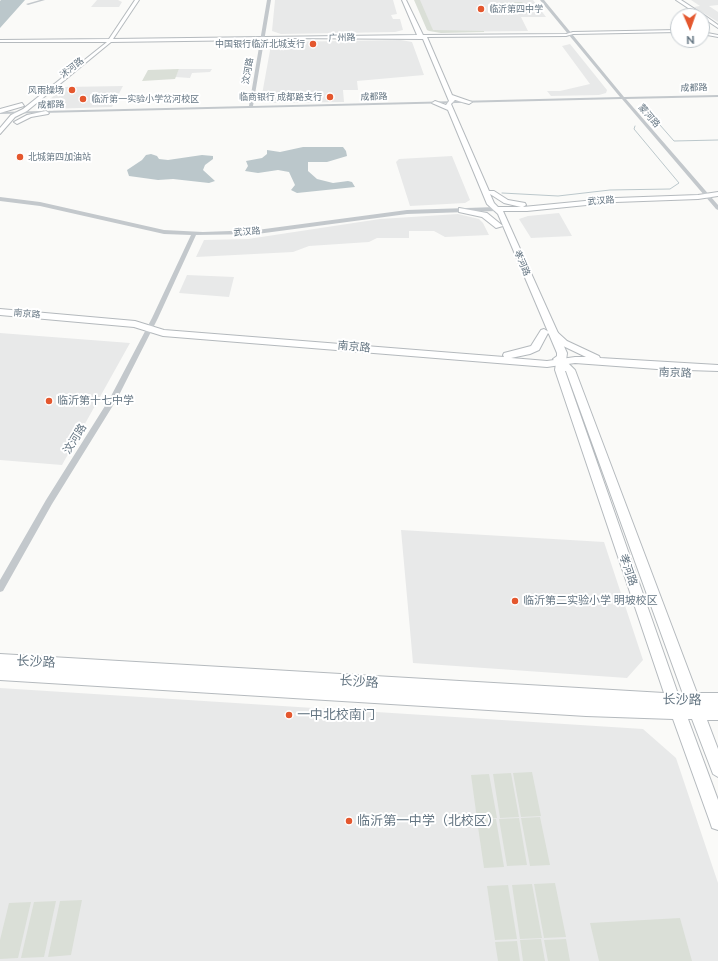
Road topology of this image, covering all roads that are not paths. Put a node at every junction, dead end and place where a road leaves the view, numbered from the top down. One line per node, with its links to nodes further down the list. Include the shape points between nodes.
1 (43, 0): 9 (street)
2 (135, 0): 15 (main road, 沭河路)
3 (270, 0): 17 (street, 汶河路)
4 (404, 0): 14 (main road, 孝河路)
5 (408, 0): 14 (main road, 孝河路)
6 (541, 0): 13 (street, 蒙河路)
7 (674, 0): 10 (main road)
8 (678, 0): 11 (main road)
9 (28, 4)
10 (686, 8)
11 (689, 8)
12 (710, 24): 16 (main road)
13 (565, 28): 19 (main road); 20 (main road); 21 (street, 蒙河路)
14 (419, 29): 22 (main road); 23 (main road, 孝河路); 24 (main road)
15 (115, 30): 28 (main road, via 121,37); 29 (main road, via 101,38); 30 (main road, 沭河路)
16 (718, 31)
17 (264, 32): 25 (street, 汶河路); 26 (main road, via 269,36); 27 (main road)
18 (670, 32): 19 (main road, 广州路)
19 (586, 33): 21 (main road, 广州路); 31 (main road, via 577,36)
20 (555, 34): 21 (main road, 广州路); 24 (main road, 广州路); 31 (main road)
21 (570, 34): 31 (street, 蒙河路)
22 (397, 36): 23 (main road, 广州路); 26 (main road, 广州路); 35 (main road, via 413,39)
23 (422, 36): 24 (main road, 广州路); 35 (main road, 孝河路)
24 (445, 36): 35 (main road, via 432,39)
25 (263, 38): 26 (main road, 广州路); 27 (main road, 广州路); 34 (street, 汶河路)
26 (284, 38): 34 (main road)
27 (247, 39): 28 (main road, 广州路); 34 (main road)
28 (138, 40): 30 (main road, 广州路); 36 (main road)
29 (80, 41): 30 (main road, 广州路); 32 (main road, 广州路); 36 (main road, via 95,44)
30 (109, 41): 36 (main road, 沭河路)
31 (575, 41): 38 (street, 蒙河路)
32 (31, 42): 33 (main road); 33 (main road, via 11,38)
33 (1, 43)
34 (262, 45): 43 (street, 汶河路)
35 (425, 45): 42 (main road, 孝河路)
36 (96, 51): 39 (main road, 沭河路)
37 (718, 96): 38 (street, 成都路)
38 (623, 98): 40 (street, 成都路); 52 (street, 蒙河路)
39 (32, 102): 44 (main road); 45 (main road, via 35,110); 46 (main road, 沭河路)
40 (467, 102): 42 (main road); 42 (main road, via 458,100)
41 (433, 103): 42 (main road); 42 (main road, via 440,100); 43 (street, 成都路)
42 (450, 103): 51 (main road, 孝河路)
43 (251, 107): 45 (street, 成都路)
44 (0, 112): 46 (street, 成都路)
45 (46, 112): 46 (street, 成都路); 48 (main road)
46 (20, 113): 48 (main road, 沭河路)
47 (0, 117): 48 (main road)
48 (8, 125): 49 (main road, 沭河路); 50 (main road, 沭河路)
49 (0, 132)
50 (0, 139)
51 (489, 193): 55 (main road, via 506,202); 57 (main road, 孝河路, via 491,204); 58 (main road, via 480,203)
52 (707, 195): 53 (main road, 武汉路); 55 (main road, 武汉路); 56 (street, 蒙河路)
53 (718, 195)
54 (0, 199): 60 (street, 武汉路, via 40,204 157,230)
55 (531, 208): 57 (main road, 武汉路); 59 (main road, via 512,215)
56 (718, 208)
57 (496, 209): 58 (street, 武汉路); 59 (main road, 孝河路, via 494,214)
58 (462, 210): 59 (main road, via 484,215); 60 (street, 武汉路, via 407,212 257,232)
59 (503, 226): 64 (main road, 孝河路)
60 (194, 234): 63 (street, 汶河路)
61 (0, 312): 63 (highway, 南京路, via 135,324)
62 (0, 318): 63 (highway, 南京路, via 132,330)
63 (149, 328): 65 (highway, 南京路, via 190,329); 66 (highway, 南京路, via 163,333 546,364); 70 (street, 汶河路, via 113,399 49,502)
64 (549, 332): 65 (highway, via 535,348); 66 (main road, 孝河路); 67 (highway, via 590,357)
65 (508, 355): 66 (highway, 南京路)
66 (560, 362): 67 (highway, 南京路, via 575,360); 69 (highway, 南京路, via 577,367); 73 (main road, 孝河路, via 560,370 581,434); 74 (main road, 孝河路, via 570,370)
67 (614, 363): 68 (highway, 南京路)
68 (718, 368)
69 (718, 375)
70 (0, 588)
71 (0, 660): 73 (main road, 长沙路)
72 (0, 673): 73 (main road, 长沙路, via 586,708)
73 (675, 707): 74 (main road, 长沙路); 77 (main road, 孝河路)
74 (695, 708): 75 (main road, 长沙路); 76 (main road, 孝河路)
75 (718, 710)
76 (718, 769)
77 (718, 822)

